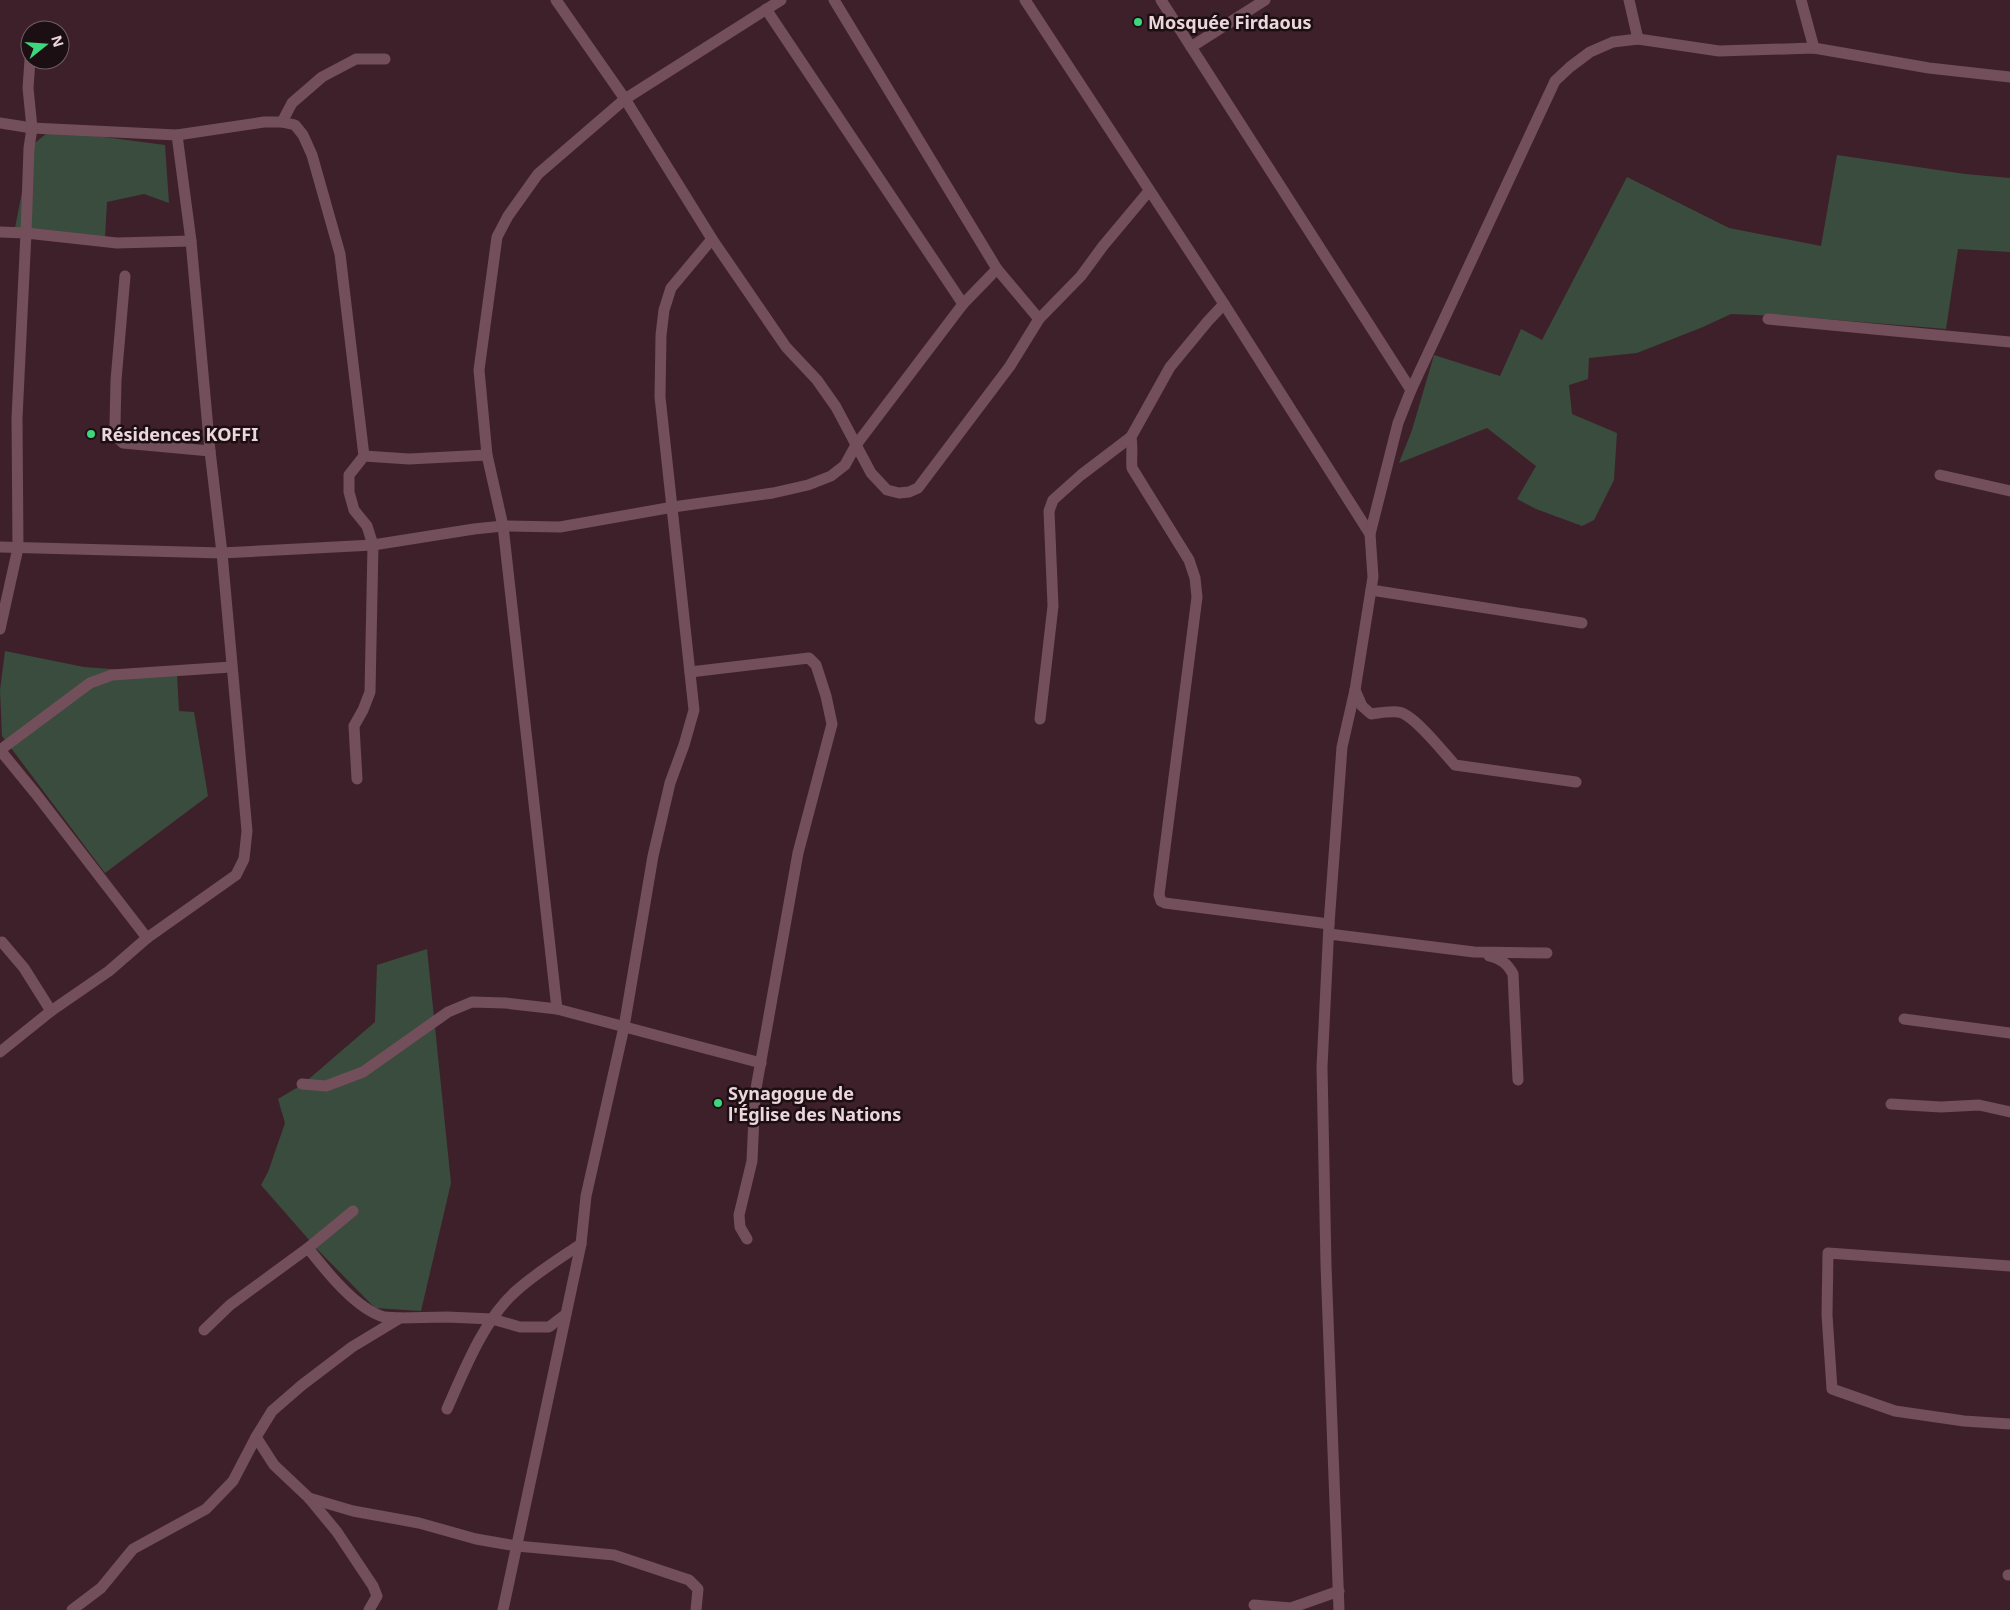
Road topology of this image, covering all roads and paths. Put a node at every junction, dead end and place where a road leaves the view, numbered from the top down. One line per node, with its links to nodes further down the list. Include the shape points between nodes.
1 (556, 0): 16 (street)
2 (781, 0): 9 (street)
3 (834, 0): 26 (street)
4 (1025, 0): 21 (street)
5 (1161, 0): 11 (street)
6 (1265, 0): 11 (street)
7 (1629, 0): 10 (street)
8 (1801, 0): 12 (street)
9 (766, 9): 16 (street); 28 (street)
10 (1638, 39): 12 (street, via 1718,51); 33 (street, via 1612,42 1590,52 1556,81)
11 (1191, 47): 33 (street)
12 (1814, 48): 15 (street, via 1929,68)
13 (385, 59): 17 (street, via 356,58 322,77 292,103)
14 (29, 70): 19 (street)
15 (2010, 76)
16 (625, 99): 24 (street); 37 (street, via 538,174 497,237 480,370)
17 (282, 122): 20 (street); 38 (street, via 295,126 312,155 340,254)
18 (0, 123): 19 (street)
19 (32, 128): 20 (street); 23 (street)
20 (177, 135): 25 (street)
21 (1149, 191): 29 (street); 30 (street, via 1081,276)
22 (0, 232): 23 (street)
23 (26, 233): 25 (street, via 117,244); 46 (street, via 17,418)
24 (712, 239): 35 (street, via 786,347 818,380); 41 (street, via 671,288 664,310 660,397)
25 (191, 241): 36 (street)
26 (997, 269): 28 (street); 30 (street)
27 (125, 276): 36 (street, via 116,380 117,437 123,443)
28 (963, 304): 35 (street)
29 (1224, 304): 34 (street, via 1170,367); 43 (street)
30 (1039, 319): 35 (street, via 1010,366 918,488 899,493 887,490 871,473)
31 (1768, 319): 32 (street)
32 (2010, 342)
33 (1411, 390): 43 (street, via 1398,423)
34 (1131, 437): 54 (street, via 1053,500 1049,511 1054,606); 57 (street, via 1132,468 1189,560 1197,597 1160,901)
35 (856, 446): 41 (street, via 845,465 831,476 808,485)
36 (210, 451): 47 (street)
37 (487, 455): 38 (street); 42 (street)
38 (364, 456): 44 (street, via 349,475 349,492 354,510 367,526)
39 (1940, 475): 40 (street)
40 (2010, 492)
41 (673, 507): 42 (street, via 560,527); 52 (street)
42 (503, 526): 44 (street); 62 (street)
43 (1370, 534): 48 (street)
44 (373, 545): 47 (street); 55 (street, via 370,692 354,726)
45 (0, 547): 46 (street)
46 (18, 548): 47 (street); 50 (street)
47 (222, 553): 51 (street)
48 (1371, 590): 49 (street); 53 (street)
49 (1582, 623)
50 (0, 629)
51 (231, 667): 58 (street, via 247,831 244,859 236,875); 58 (street, via 112,675 90,683 0,750)
52 (690, 672): 65 (street, via 694,710 670,783 655,847); 68 (street, via 810,658 816,665 832,724 798,853)
53 (1355, 690): 56 (street, via 1362,706 1370,714 1404,713 1455,765); 57 (street, via 1342,747)
54 (1040, 719)
55 (357, 778)
56 (1576, 782)
57 (1329, 929): 60 (street); 87 (street, via 1322,1066)
58 (146, 938): 63 (street, via 96,982)
59 (2, 942): 63 (street, via 24,968)
60 (1474, 952): 61 (street); 69 (street, via 1500,959 1513,974)
61 (1547, 953)
62 (557, 1008): 65 (street); 70 (street, via 472,1002 448,1012 363,1072 326,1086)
63 (51, 1011): 67 (street)
64 (1904, 1019): 66 (street)
65 (624, 1027): 68 (street); 75 (street, via 586,1196)
66 (2010, 1033)
67 (0, 1052)
68 (761, 1063): 74 (street, via 755,1094 752,1162 739,1215 740,1227)
69 (1518, 1080)
70 (302, 1084)
71 (1891, 1104): 72 (street, via 1979,1105)
72 (2010, 1112)
73 (353, 1211): 76 (street)
74 (747, 1239)
75 (581, 1244): 78 (street); 80 (street, via 514,1292)
76 (308, 1248): 79 (street, via 324,1269 364,1308 385,1317); 81 (street, via 230,1305)
77 (2010, 1266): 83 (street, via 1828,1254 1827,1315 1832,1389 1895,1411)
78 (566, 1314): 80 (street, via 549,1327 520,1327); 86 (street)
79 (400, 1318): 80 (street); 84 (street, via 352,1347 302,1385 272,1411)
80 (492, 1319): 82 (street)
81 (204, 1330)
82 (446, 1409)
83 (2010, 1424)
84 (256, 1437): 85 (street, via 274,1465); 89 (street, via 233,1481 206,1509 133,1549 100,1588)
85 (309, 1498): 86 (street, via 353,1511); 90 (street, via 356,1558 373,1586 377,1596)
86 (517, 1546): 91 (street); 92 (street, via 614,1556 688,1580 698,1589)
87 (1339, 1591): 88 (street, via 1291,1608); 93 (street)
88 (1254, 1605)
89 (72, 1610)
90 (369, 1610)
91 (503, 1610)
92 (696, 1610)
93 (1339, 1610)

